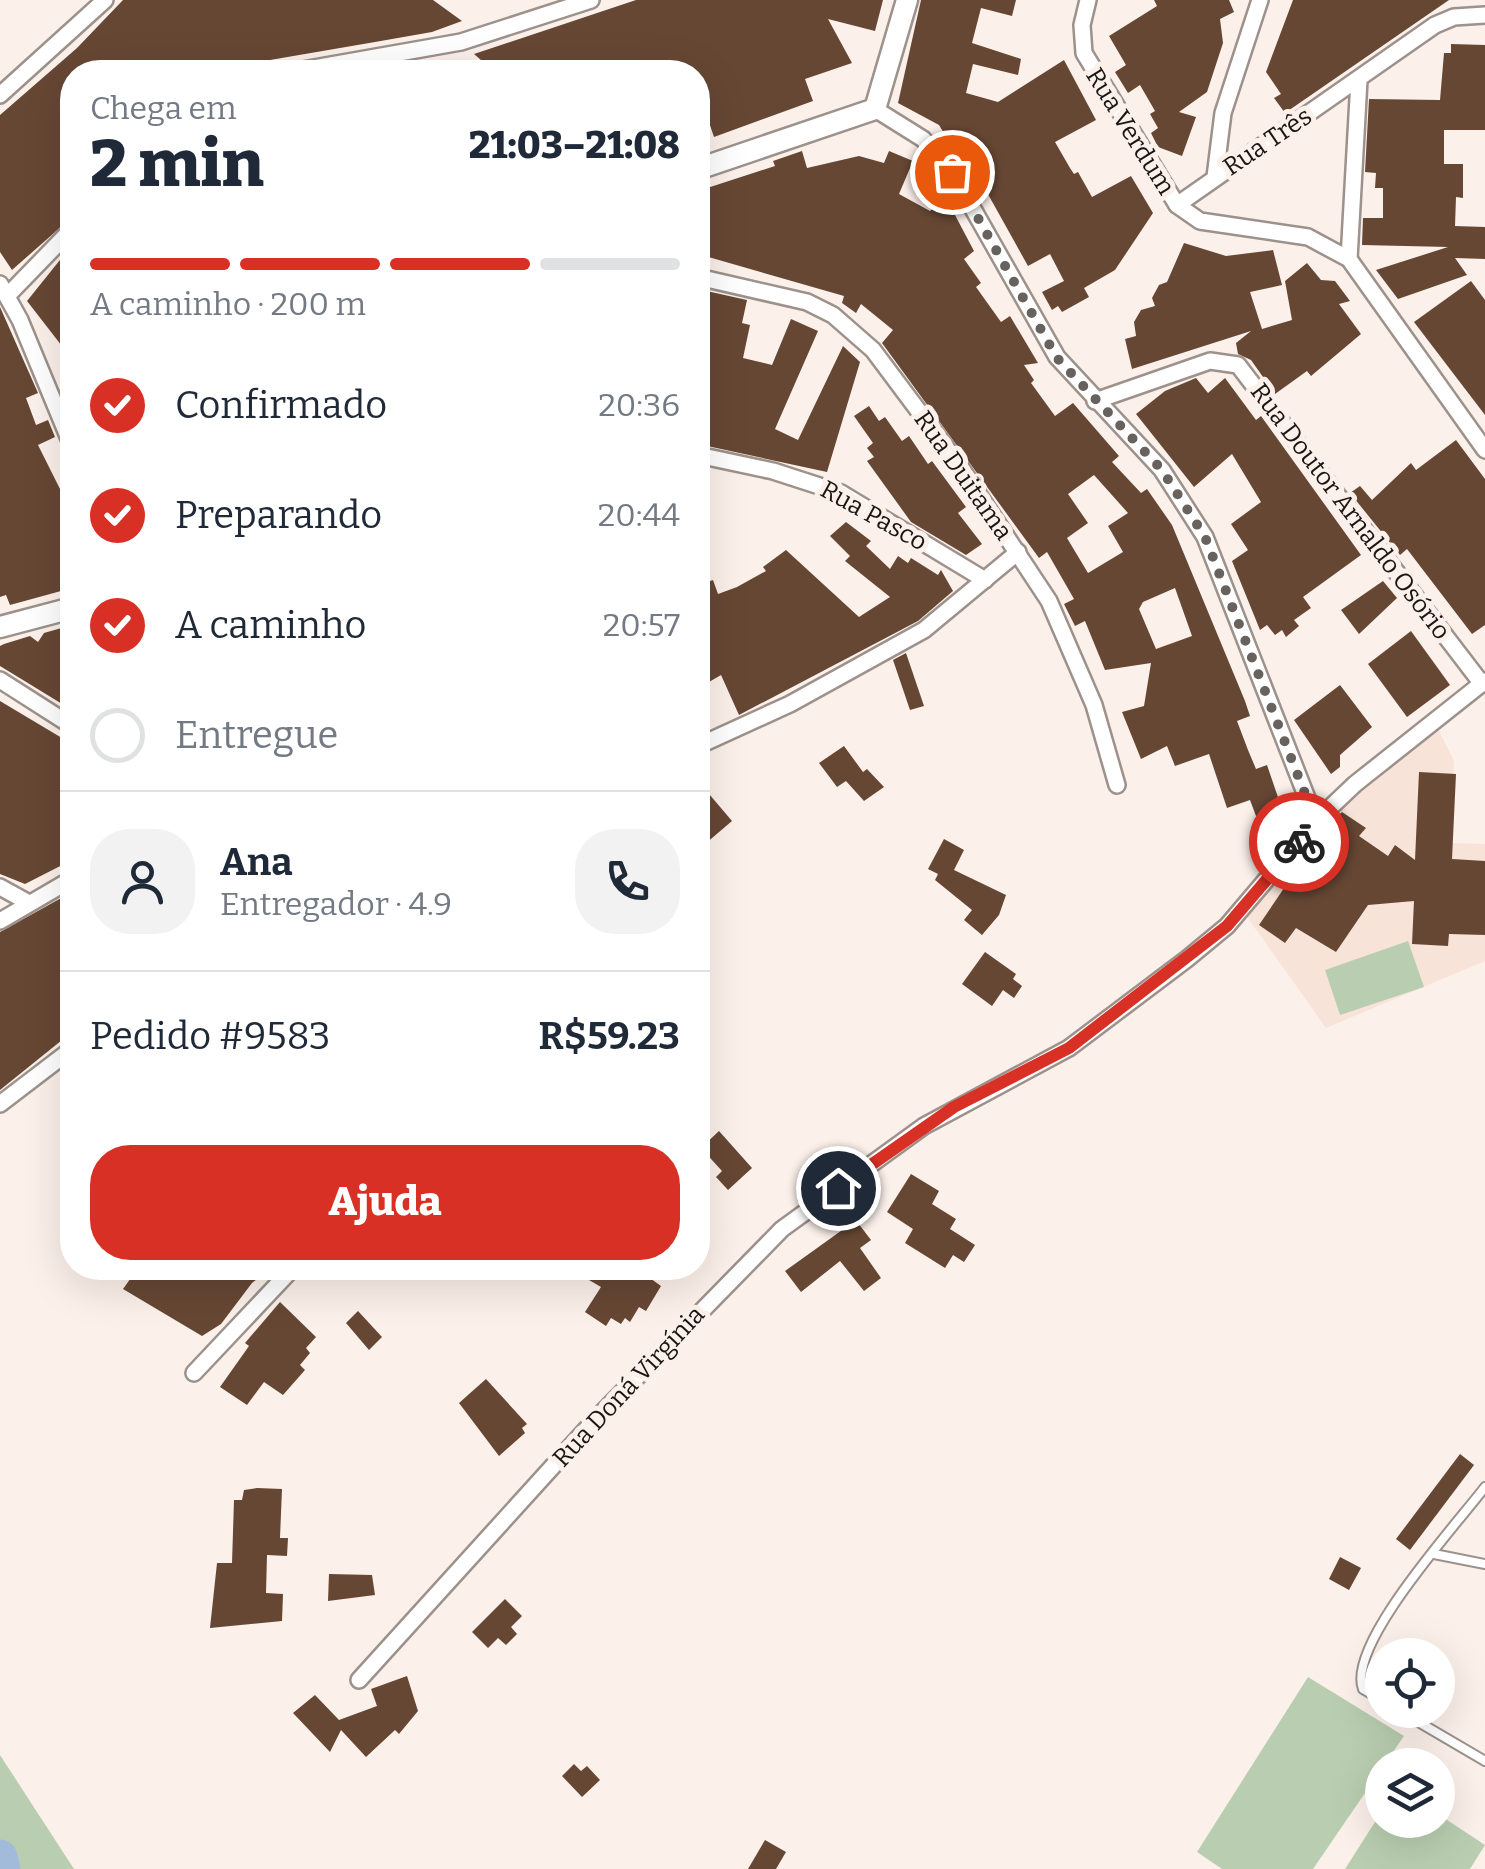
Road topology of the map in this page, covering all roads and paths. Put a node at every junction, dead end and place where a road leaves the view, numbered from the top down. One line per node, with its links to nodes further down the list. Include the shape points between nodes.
1 (105, 0): 9 (street)
2 (591, 0): 7 (street, via 461,42)
3 (907, 0): 10 (street)
4 (1088, 0): 13 (street, Rua Verdum, via 1084,53)
5 (1260, 0): 12 (street, via 1223,113)
6 (1485, 16): 8 (street, Rua Três, via 1454,16 1435,25)
7 (358, 60)
8 (1359, 80): 12 (street, Rua Três); 15 (street)
9 (0, 96)
10 (875, 109): 11 (street); 18 (street, via 923,139 952,172 1057,358)
11 (710, 164)
12 (1215, 177): 13 (street, Rua Três)
13 (1176, 204): 15 (street, Rua Verdum, via 1200,221 1308,237)
14 (60, 240): 17 (street)
15 (1349, 259): 20 (street, Rua Verdum)
16 (710, 280): 22 (street, Rua Duitama, via 807,302 856,332)
17 (4, 290): 19 (street)
18 (1095, 401): 27 (street, Rua Doutor Arnaldo Osório, via 1210,361 1232,360); 31 (street, via 1162,470 1205,537)
19 (60, 411)
20 (1485, 450)
21 (710, 458): 23 (street, Rua Pasco, via 840,493)
22 (1018, 552): 23 (street); 30 (street, Rua Duitama, via 1078,660)
23 (986, 580): 29 (street, via 912,637)
24 (60, 611): 25 (street)
25 (0, 627)
26 (0, 680): 28 (street)
27 (1483, 682): 31 (street, Rua Doná Virgínia)
28 (60, 718)
29 (710, 741)
30 (1117, 785)
31 (1316, 822): 45 (street, Rua Doná Virgínia, via 1227,926 1187,959 1069,1048 924,1126 782,1229 606,1408)
32 (60, 886): 34 (street)
33 (0, 887): 34 (street)
34 (29, 903): 35 (street)
35 (0, 921)
36 (60, 1058): 37 (street)
37 (0, 1104)
38 (282, 1280): 39 (street)
39 (194, 1373)
40 (1485, 1487): 41 (lane)
41 (1434, 1554): 42 (lane); 43 (lane)
42 (1485, 1564)
43 (1377, 1638)
44 (1365, 1660): 46 (lane, via 1359,1671)
45 (359, 1680)
46 (1365, 1690)
47 (1429, 1728): 48 (lane)
48 (1485, 1761)

